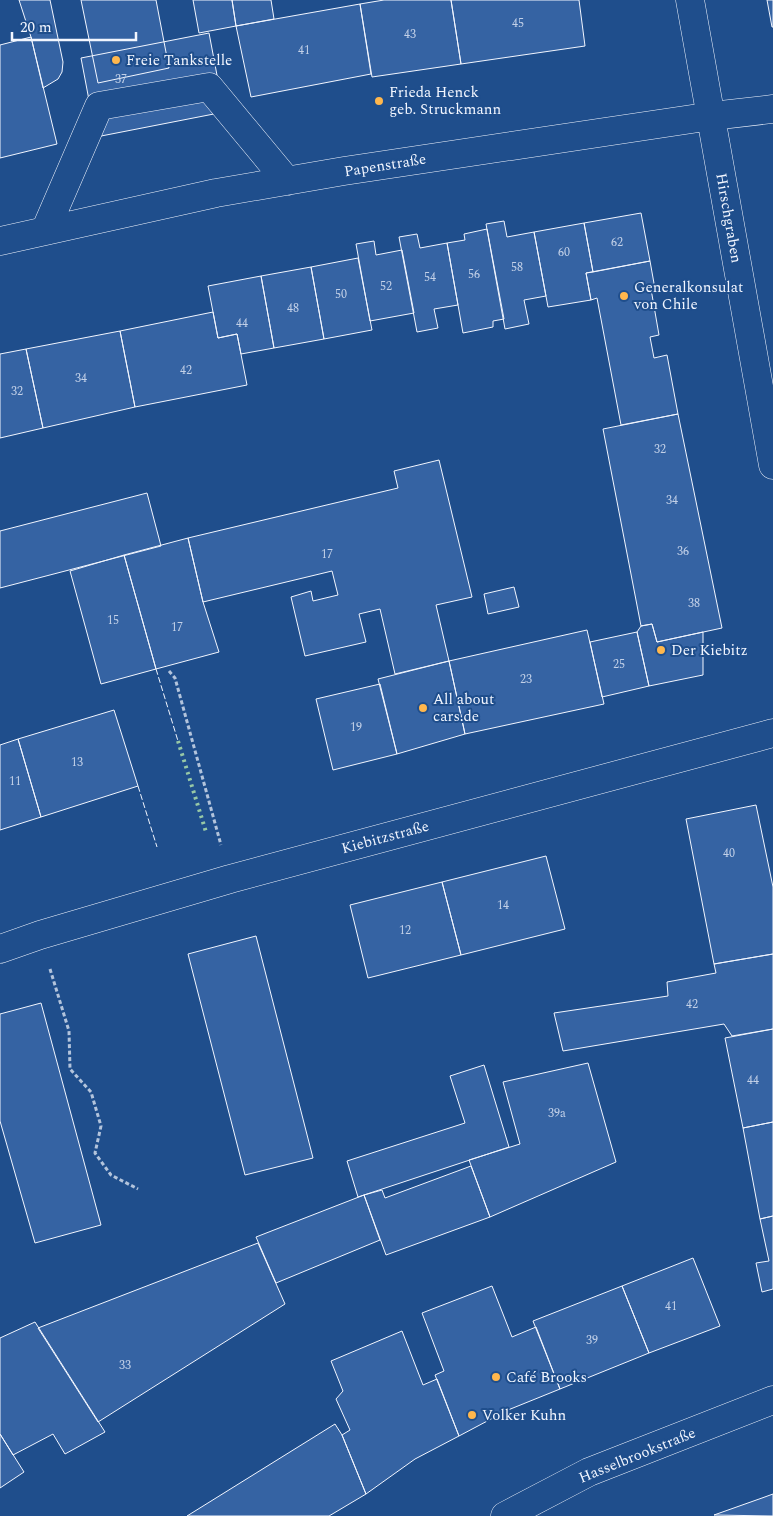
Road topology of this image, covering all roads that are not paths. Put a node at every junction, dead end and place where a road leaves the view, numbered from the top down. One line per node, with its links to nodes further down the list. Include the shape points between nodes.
1 (690, 0): 3 (street, Hirschgraben)
2 (773, 109): 3 (street, Papenstraße)
3 (712, 116): 4 (street, Papenstraße); 7 (street, Hirschgraben)
4 (287, 181): 5 (street, Papenstraße, via 216,193); 5 (street, via 209,87 99,106)
5 (45, 231): 6 (street, Papenstraße)
6 (0, 241)
7 (773, 465)
8 (773, 732): 9 (street, Kiebitzstraße, via 230,879)
9 (0, 948)
10 (773, 1400): 11 (street, Hasselbrookstraße, via 589,1472)
11 (505, 1516)

